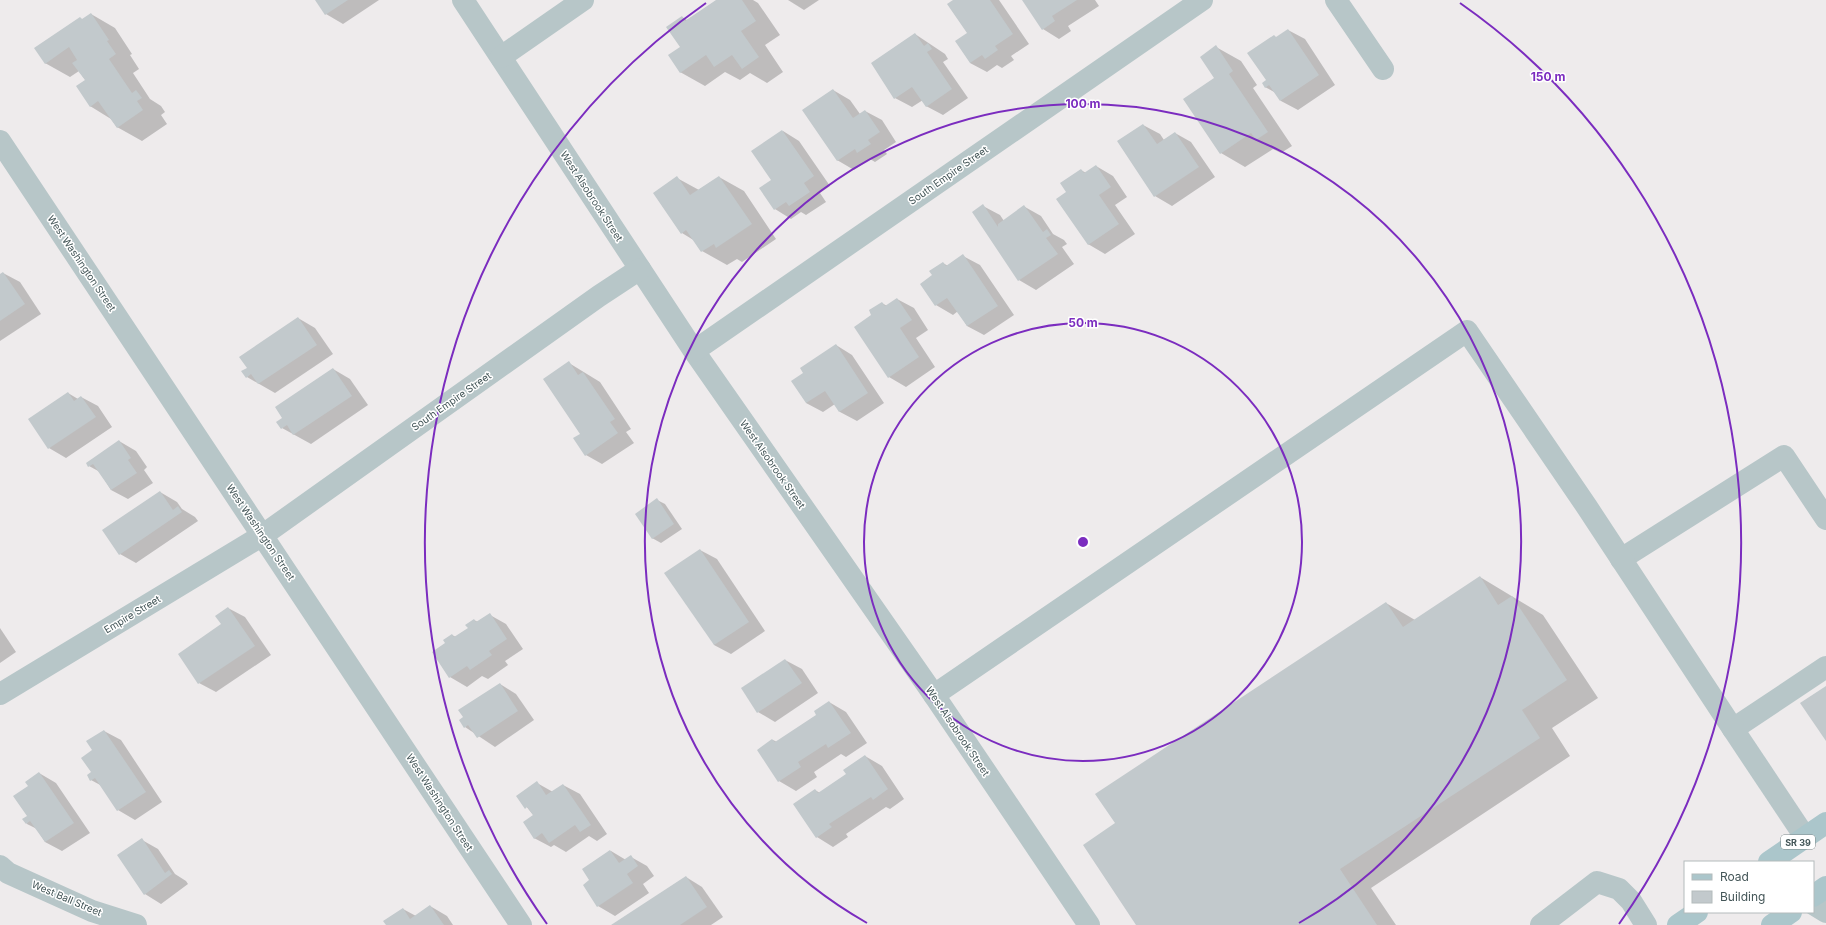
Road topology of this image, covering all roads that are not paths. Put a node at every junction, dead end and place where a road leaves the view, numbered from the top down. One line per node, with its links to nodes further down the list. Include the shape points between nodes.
1 (463, 0): 5 (street, West Alsobrook Street)
2 (583, 0): 5 (street)
3 (1202, 0): 9 (street, South Empire Street)
4 (1336, 0): 6 (street)
5 (501, 57): 8 (street, West Alsobrook Street)
6 (1383, 69)
7 (0, 141): 11 (street, West Washington Street)
8 (640, 269): 9 (street, West Alsobrook Street); 11 (street, South Empire Street)
9 (694, 351): 15 (street, West Alsobrook Street)
10 (1826, 519): 12 (street, via 1784,456)
11 (263, 535): 14 (street, Empire Street); 28 (street, West Washington Street)
12 (1621, 559): 15 (street, via 1467,331); 16 (street)
13 (1826, 667): 16 (street)
14 (0, 694)
15 (934, 695): 29 (street, West Alsobrook Street)
16 (1733, 729): 18 (street)
17 (1826, 823): 18 (main road, SR 39)
18 (1805, 837): 19 (main road, SR 39)
19 (1770, 861)
20 (0, 866): 27 (street, West Ball Street, via 8,873 92,911)
21 (1826, 887): 22 (main road)
22 (1814, 895)
23 (1814, 905): 24 (street)
24 (1826, 912)
25 (1696, 913): 32 (main road)
26 (1790, 913): 33 (main road)
27 (136, 925)
28 (521, 925)
29 (1089, 925)
30 (1541, 925): 31 (street, via 1597,882 1619,889)
31 (1646, 925)
32 (1678, 925)
33 (1772, 925)

